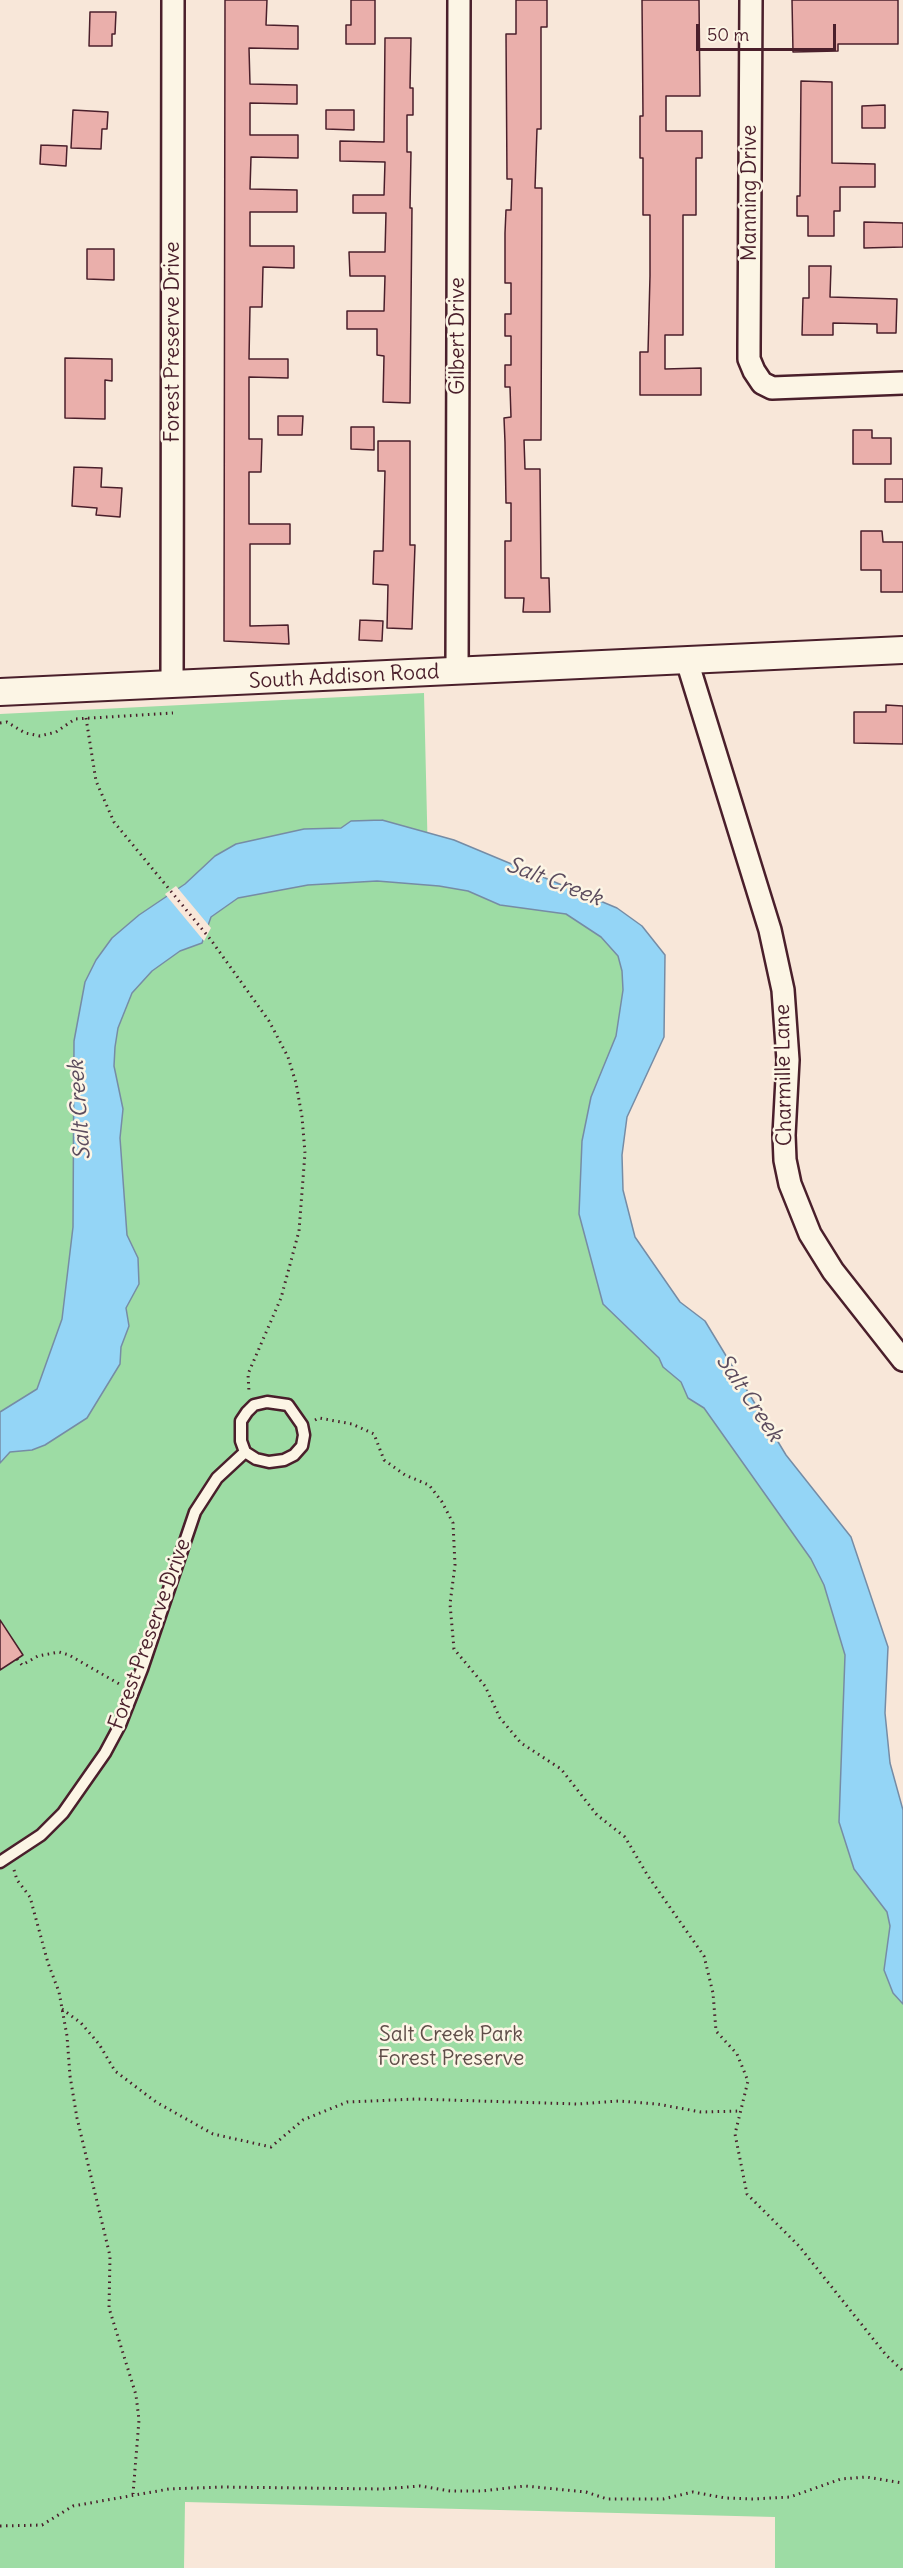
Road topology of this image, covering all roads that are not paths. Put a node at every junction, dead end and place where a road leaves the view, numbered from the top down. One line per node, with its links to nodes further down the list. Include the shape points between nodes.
1 (173, 0): 8 (street, Forest Preserve Drive)
2 (459, 0): 7 (street, Gilbert Drive)
3 (752, 0): 4 (street, Manning Drive, via 749,359 762,383 772,388)
4 (903, 382)
5 (903, 650): 6 (street, South Addison Road)
6 (687, 661): 7 (street, South Addison Road); 10 (street, Charmille Lane, via 770,930 781,980 788,1060 785,1160 790,1184 810,1234 833,1271)
7 (457, 671): 8 (street, South Addison Road)
8 (172, 684): 9 (street, South Addison Road)
9 (0, 692)
10 (903, 1360)
11 (245, 1452): 11 (lane, via 270,1462 294,1455 302,1446 304,1435 288,1405 254,1405 241,1421); 12 (lane, Forest Preserve Drive, via 217,1478 195,1512 133,1692 105,1753 41,1835)
12 (0, 1862)

